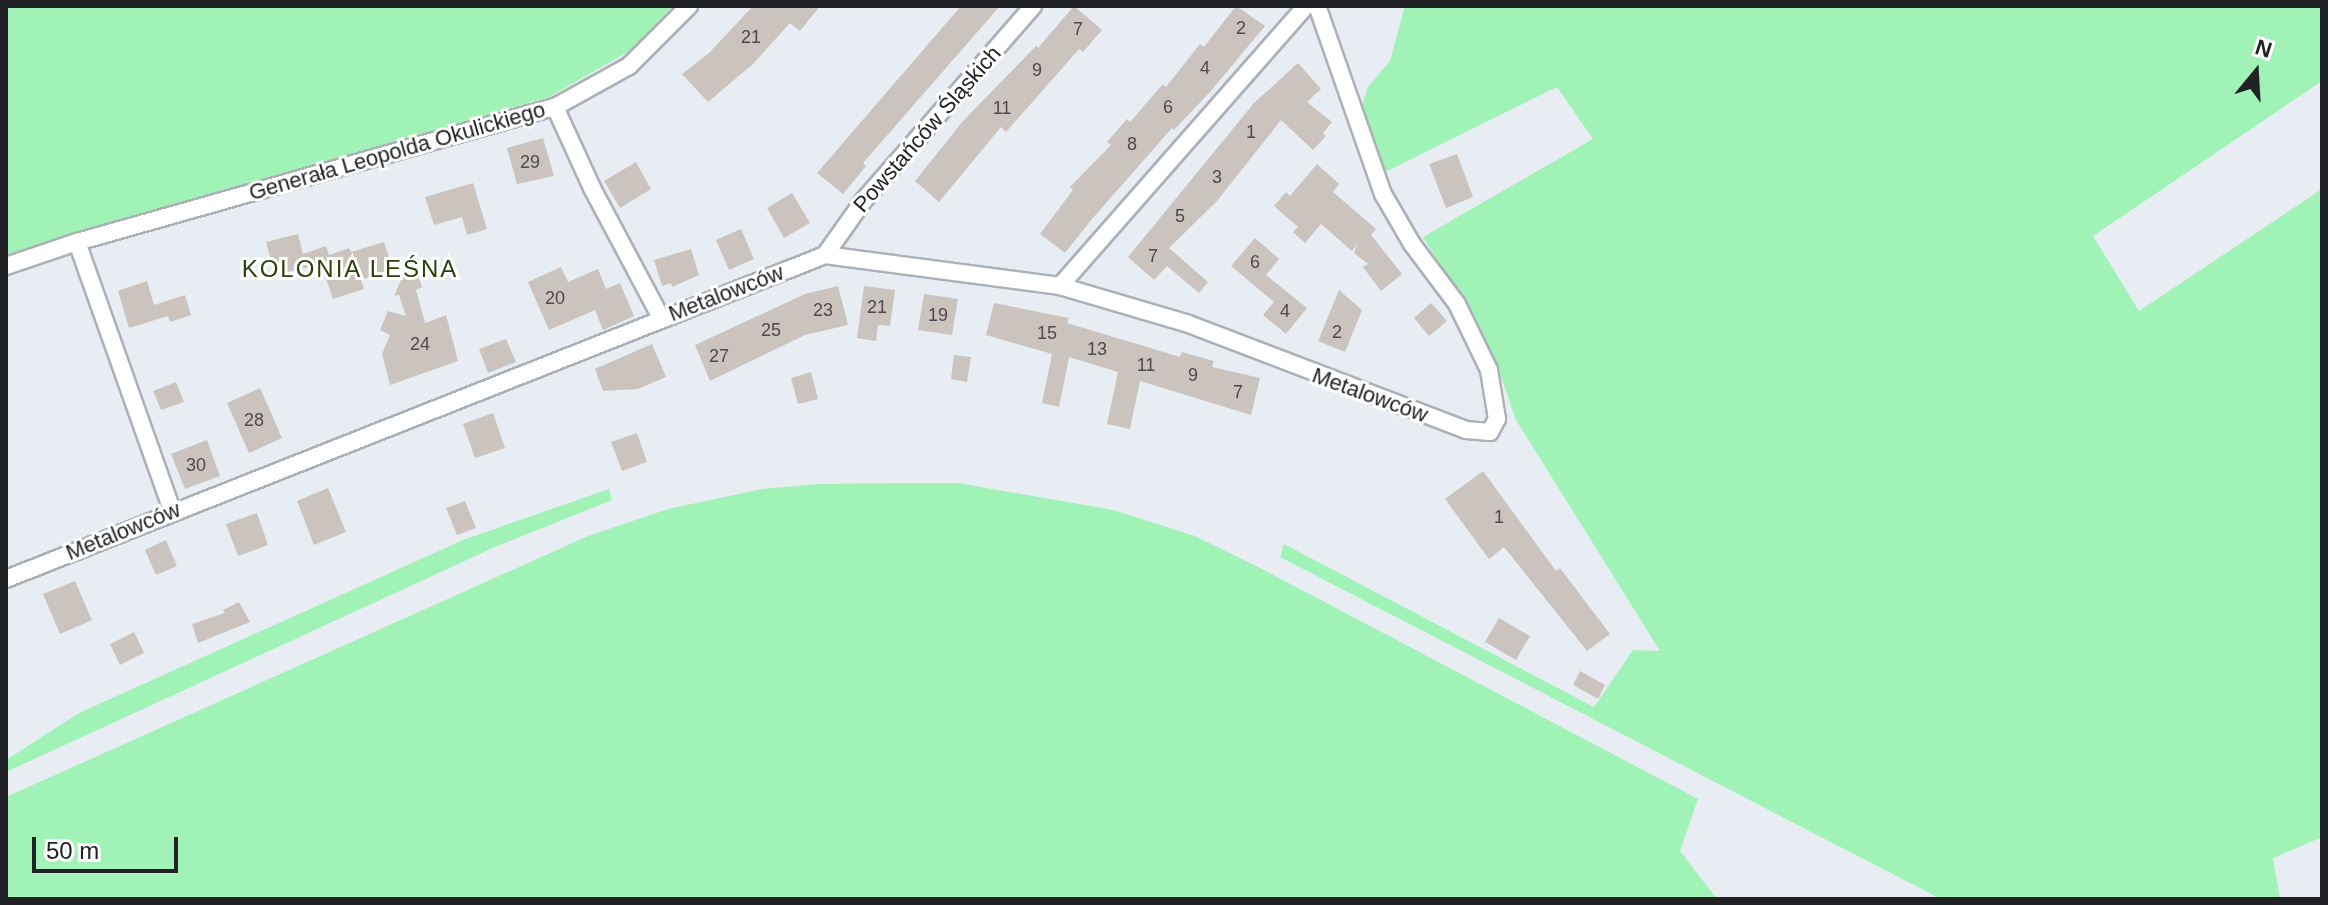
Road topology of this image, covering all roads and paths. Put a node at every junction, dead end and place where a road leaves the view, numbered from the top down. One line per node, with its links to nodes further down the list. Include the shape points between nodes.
1 (689, 6): 5 (street, Generała Leopolda Okulickiego, via 629,66)
2 (1033, 6): 7 (street, Powstańców Śląskich, via 864,200)
3 (1306, 6): 9 (street)
4 (1317, 6): 9 (street, Metalowców, via 1383,194 1457,304 1489,370 1497,419 1490,432 1466,430 1186,323)
5 (555, 107): 6 (street, Generała Leopolda Okulickiego); 10 (street)
6 (77, 242): 8 (street, Generała Leopolda Okulickiego); 11 (street)
7 (825, 255): 9 (street, Metalowców); 10 (street, Metalowców)
8 (6, 266)
9 (1060, 286)
10 (661, 318): 11 (street, Metalowców)
11 (172, 511): 12 (street, Metalowców)
12 (6, 579)

